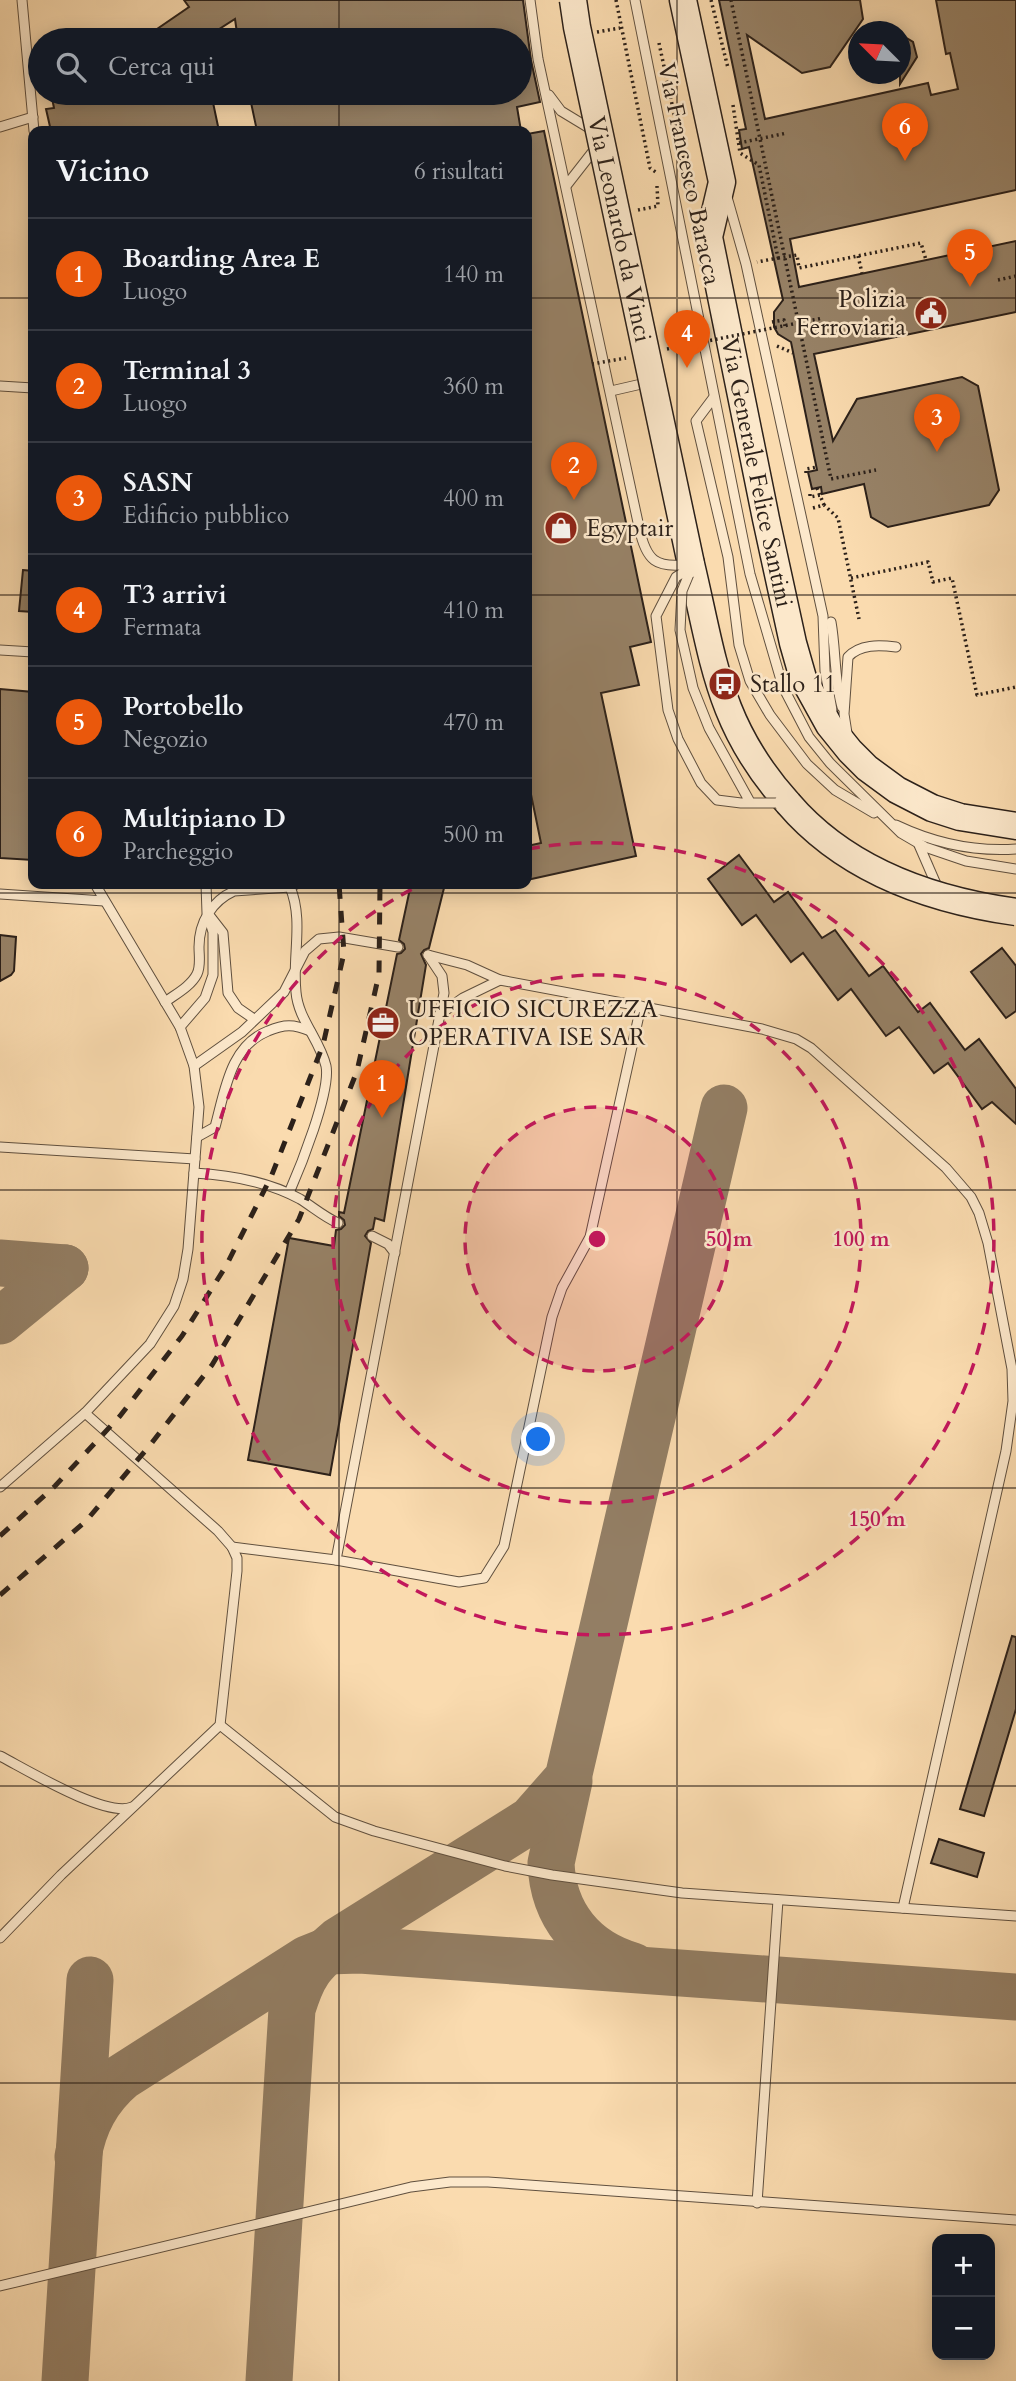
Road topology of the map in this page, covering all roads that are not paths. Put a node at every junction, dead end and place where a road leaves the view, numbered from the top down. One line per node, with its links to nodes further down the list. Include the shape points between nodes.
1 (22, 0): 6 (lane)
2 (530, 0): 7 (lane)
3 (573, 0): 12 (main road, Via Leonardo da Vinci, bridge)
4 (635, 0): 19 (lane, Via Francesco Baracca)
5 (683, 0): 13 (main road, Via Generale Felice Santini)
6 (28, 64)
7 (544, 88): 12 (lane, via 561,111); 14 (lane)
8 (32, 105): 9 (lane)
9 (33, 117): 10 (lane); 11 (lane)
10 (34, 126)
11 (0, 127)
12 (601, 138): 14 (lane); 15 (main road, Via Leonardo da Vinci, bridge)
13 (722, 182): 25 (lane, via 746,264 801,510 823,616 831,706); 25 (main road, Via Generale Felice Santini, via 709,237 793,643 810,694 829,725)
14 (566, 186): 18 (lane)
15 (652, 382): 18 (lane); 20 (main road, Via Leonardo da Vinci, bridge)
16 (0, 386): 17 (lane)
17 (28, 388)
18 (611, 391): 20 (lane, bridge, via 643,546 659,563)
19 (714, 397): 28 (lane, Via Francesco Baracca, via 750,574 783,687 809,737); 28 (lane, Via Francesco Baracca, via 696,421 728,556 739,645 750,681 807,765 835,790)
20 (691, 566): 26 (lane, bridge, via 682,591 680,630 693,688 709,728); 26 (lane, bridge, via 676,577 656,616 668,710 691,766 709,794 717,800); 27 (main road, Via Leonardo da Vinci, via 726,707 750,755)
21 (831, 622): 25 (lane)
22 (896, 647): 25 (lane, via 869,646 848,657)
23 (0, 650): 24 (lane)
24 (28, 652)
25 (845, 735): 29 (main road, Via Generale Felice Santini, via 867,768 897,790 970,820)
26 (750, 802): 27 (lane, bridge)
27 (788, 803): 39 (main road, Via Leonardo da Vinci, bridge, via 834,846 893,880 942,898)
28 (884, 819): 30 (lane, Via Francesco Baracca); 31 (lane, via 951,846)
29 (1016, 826)
30 (919, 845): 32 (lane, Via Francesco Baracca, via 966,861); 41 (lane, via 948,904)
31 (1016, 849)
32 (1016, 869)
33 (98, 889): 38 (lane)
34 (206, 889): 40 (lane)
35 (254, 889): 40 (lane, via 234,891)
36 (294, 889): 43 (lane)
37 (0, 894): 38 (lane)
38 (104, 901): 45 (lane)
39 (1016, 912)
40 (206, 913): 45 (lane, via 199,936 200,970); 48 (lane, via 223,933 228,993 239,1009); 49 (lane, via 213,932 213,975 205,998)
41 (1016, 918)
42 (398, 947): 43 (lane, via 319,939 305,951)
43 (294, 976): 48 (lane, via 284,992); 50 (lane, via 296,996)
44 (500, 980): 46 (lane); 47 (lane); 47 (lane, via 428,955 444,984)
45 (165, 1002): 49 (lane)
46 (641, 1006): 63 (lane, via 590,1237 552,1317 503,1546 484,1578 459,1582); 68 (lane, via 780,1033 811,1048 960,1182 984,1229 1012,1369 1012,1417)
47 (439, 1015): 59 (lane)
48 (254, 1019): 51 (lane)
49 (180, 1027): 51 (lane)
50 (310, 1031): 52 (lane, via 281,1026 252,1039 236,1059 215,1127); 56 (lane, via 326,1066 327,1080)
51 (194, 1066): 52 (lane)
52 (197, 1137): 54 (lane)
53 (0, 1147): 54 (lane)
54 (195, 1159): 55 (lane)
55 (194, 1173): 56 (lane, via 249,1181); 60 (lane, via 188,1249 174,1306 150,1344)
56 (289, 1193): 57 (lane)
57 (338, 1223)
58 (372, 1236): 59 (lane, via 388,1244)
59 (395, 1254): 63 (lane)
60 (85, 1413): 61 (lane); 62 (lane)
61 (0, 1487)
62 (232, 1547): 63 (lane); 64 (lane, via 237,1571)
63 (336, 1560)
64 (220, 1726): 66 (lane); 67 (lane, via 319,1805 351,1824 552,1875 682,1893)
65 (0, 1756): 66 (lane, via 109,1808 126,1809)
66 (142, 1800): 70 (lane)
67 (778, 1900): 68 (lane); 71 (lane)
68 (903, 1908): 69 (lane)
69 (1016, 1916)
70 (0, 1937)
71 (757, 2203): 72 (lane); 73 (lane, via 488,2182 432,2183)
72 (1016, 2220)
73 (0, 2286)

